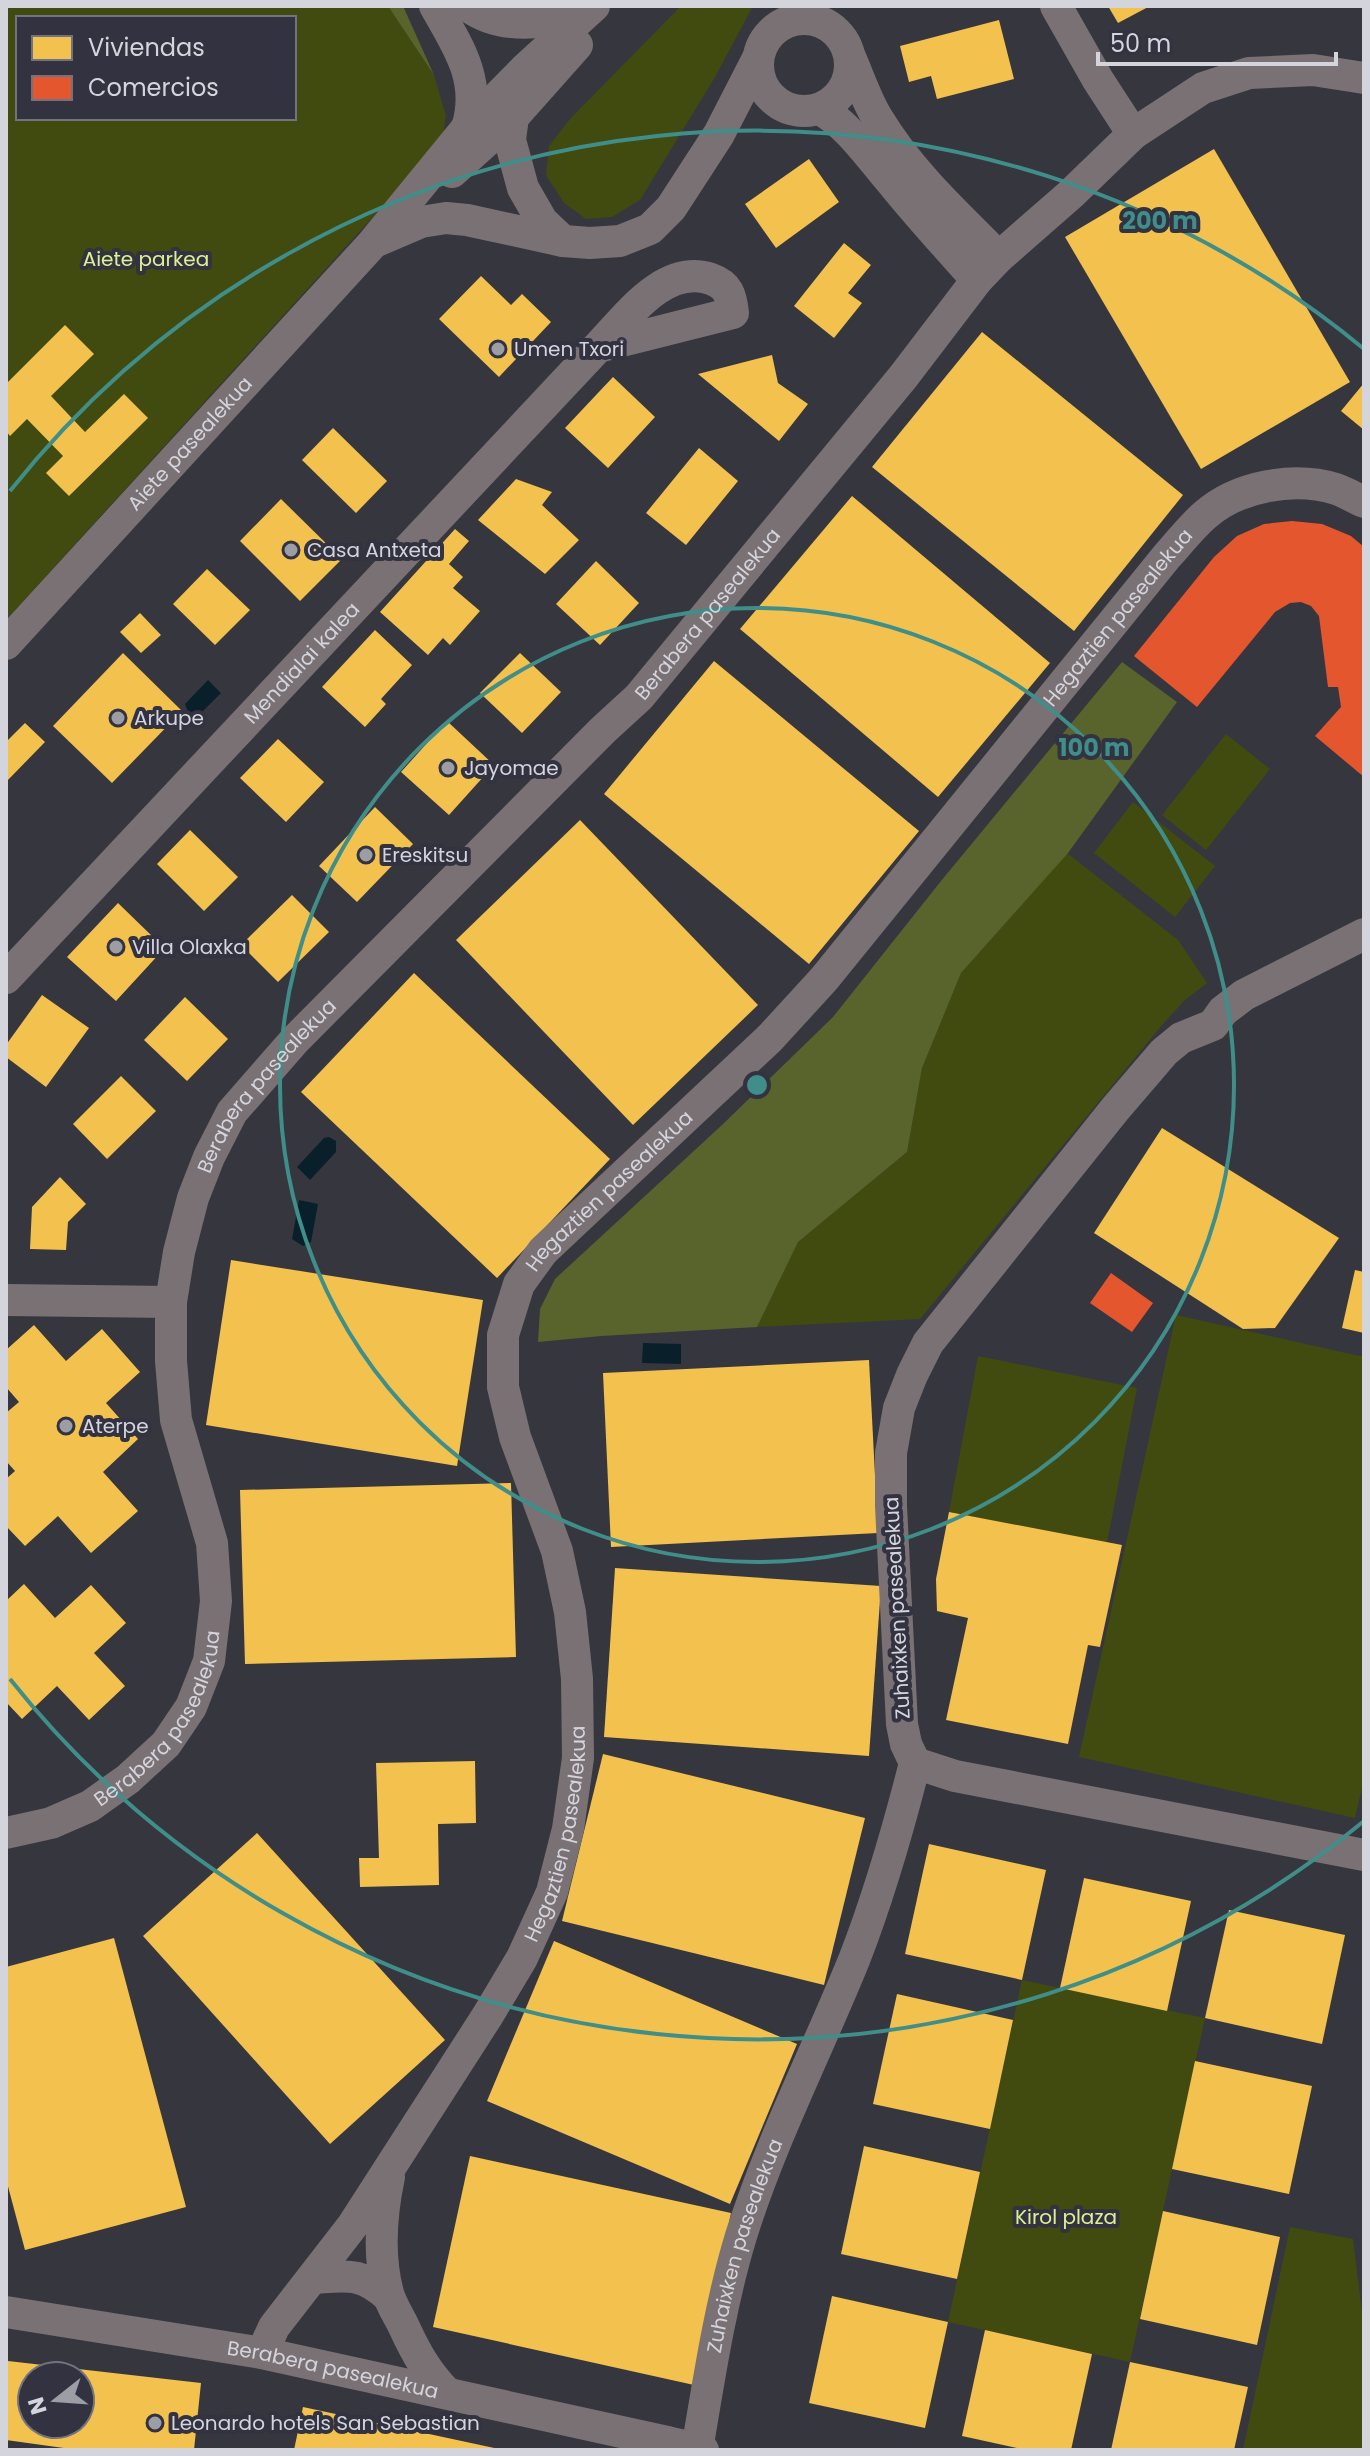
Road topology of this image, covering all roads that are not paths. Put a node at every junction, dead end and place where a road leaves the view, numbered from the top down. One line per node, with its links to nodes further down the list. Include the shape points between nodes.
1 (435, 6): 13 (street, via 468,68 473,94)
2 (468, 6): 4 (street, via 503,22 534,23)
3 (1056, 6): 15 (street)
4 (598, 8): 12 (street, Aiete pasealekua); 13 (street, Aiete pasealekua, via 526,68)
5 (782, 14): 6 (street, via 822,22); 8 (street)
6 (831, 17): 7 (street)
7 (850, 57): 11 (street, via 844,88); 18 (street, via 876,116)
8 (757, 60): 10 (street, via 764,88); 14 (street)
9 (1364, 78): 15 (street, Berabera pasealekua, via 1313,70 1249,73 1203,88)
10 (786, 108): 11 (street); 14 (street, via 749,117)
11 (820, 109): 18 (street)
12 (513, 117): 16 (street, via 510,140 523,188 542,221); 17 (street, Aiete pasealekua)
13 (467, 128): 17 (street, Aiete pasealekua)
14 (719, 134): 16 (street, via 671,208 650,229 620,241)
15 (1133, 134): 18 (street, Berabera pasealekua)
16 (563, 241): 17 (street, via 446,218 421,222)
17 (373, 243): 21 (street, Aiete pasealekua)
18 (988, 269): 25 (street, Berabera pasealekua, via 639,697 295,1040 232,1112 193,1198)
19 (598, 347): 23 (street, Mendialai kalea)
20 (1364, 502): 29 (street, Hegaztien pasealekua, via 1336,489 1275,485 1240,493 1206,514 815,989 770,1038 543,1251 519,1284 503,1335 503,1387 515,1437 557,1551 570,1612 578,1758 568,1829 552,1892 522,1958)
21 (6, 644)
22 (1364, 934): 26 (street, Zuhaixken pasealekua, via 1244,995 1213,1025 1181,1038 1154,1063 928,1343 899,1408 891,1453 902,1724)
23 (6, 978)
24 (6, 1300): 25 (street)
25 (171, 1302): 27 (street, Berabera pasealekua, via 176,1420 212,1543 216,1601 209,1661 191,1707 166,1744 128,1779 90,1806 51,1823)
26 (915, 1763): 28 (street, via 955,1776); 35 (street, Zuhaixken pasealekua, via 854,1959 741,2236)
27 (6, 1833)
28 (1364, 1855)
29 (391, 2166): 30 (street, Hegaztien pasealekua); 31 (street, Hegaztien pasealekua, via 381,2250)
30 (313, 2278): 31 (street, via 371,2281); 33 (street, Hegaztien pasealekua, via 274,2327)
31 (388, 2296): 34 (street, Hegaztien pasealekua, via 418,2359)
32 (6, 2312): 33 (street, Berabera pasealekua)
33 (262, 2353): 34 (street, Berabera pasealekua)
34 (447, 2393): 35 (street, Berabera pasealekua)
35 (689, 2447)

